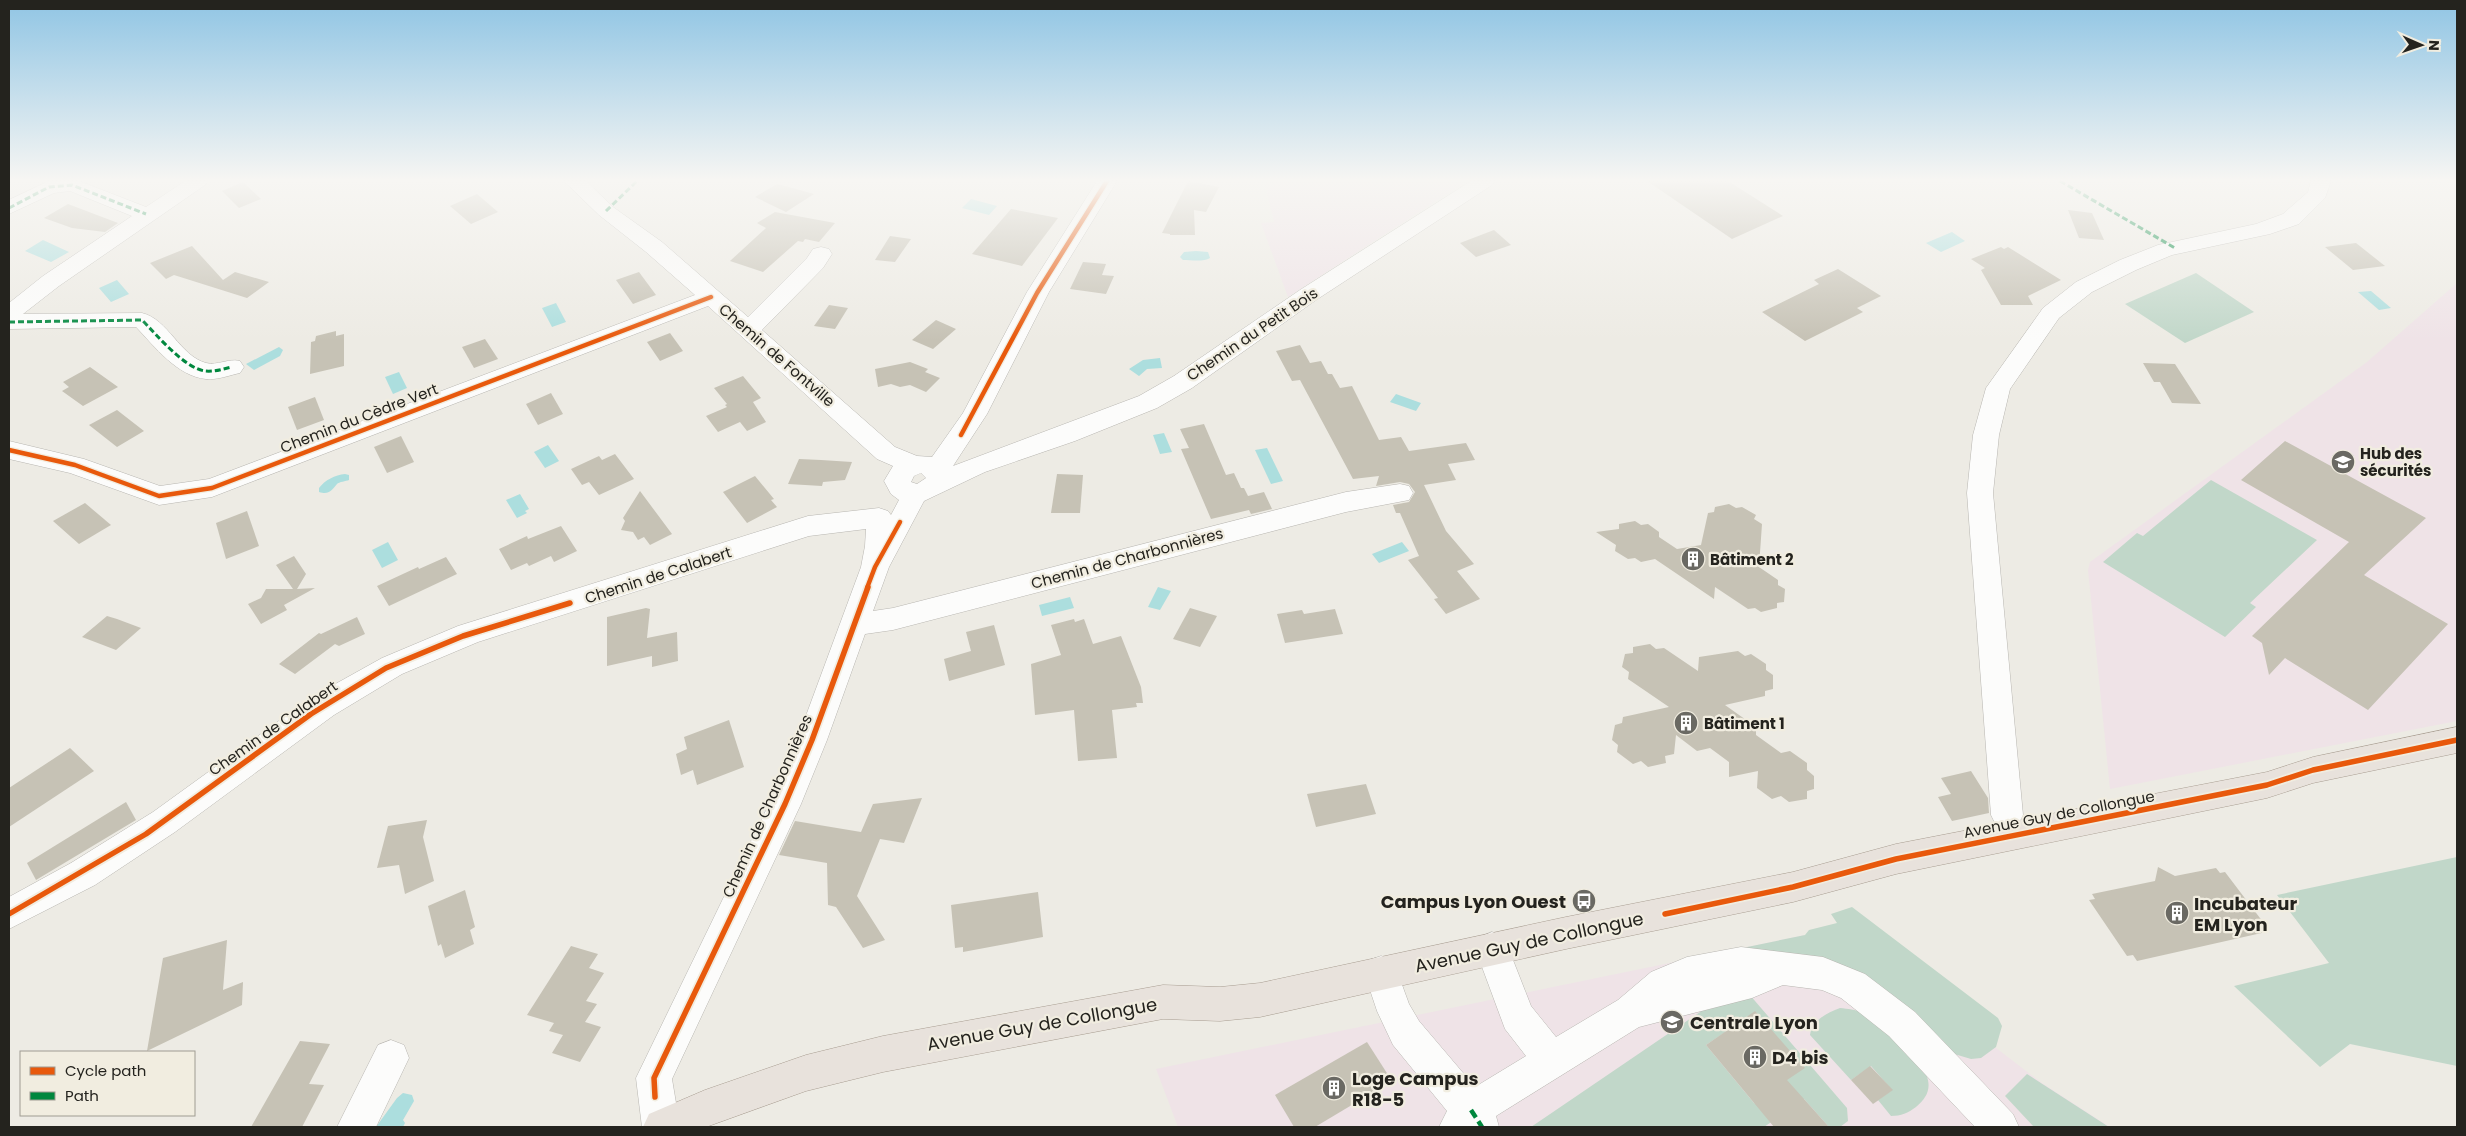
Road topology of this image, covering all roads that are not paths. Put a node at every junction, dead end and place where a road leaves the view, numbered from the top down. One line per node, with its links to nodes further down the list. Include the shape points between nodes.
1 (119, 234): 8 (street)
2 (637, 234): 7 (street, Chemin de Fontville)
3 (1074, 234): 13 (street, Chemin de Charbonnières, via 1038,293 984,397 945,460)
4 (1403, 234): 13 (street, Chemin du Petit Bois, via 1183,382 1148,402 1066,435)
5 (2239, 234): 17 (street, via 2166,250 2084,287 2051,313 1998,388 1986,435 1980,489)
6 (821, 254): 10 (street)
7 (711, 296): 10 (street, Chemin de Fontville); 12 (street, Chemin du Cèdre Vert, via 212,488 159,496 75,465)
8 (9, 314)
9 (9, 322): 11 (street, via 142,320 169,347 201,370)
10 (747, 331): 13 (street, Chemin de Fontville, via 886,453)
11 (232, 367)
12 (9, 450)
13 (911, 488): 15 (street, Chemin de Charbonnières, via 875,567); 18 (street, Chemin de Calabert, via 808,526 468,634 392,666 323,706 148,832 83,874)
14 (1400, 493): 15 (street, Chemin de Charbonnières, via 1346,502 902,617)
15 (854, 625): 23 (street, Chemin de Charbonnières, via 785,804 654,1078)
16 (2457, 740): 19 (main road, Avenue Guy de Collongue, via 2312,770 2267,785 1896,859 1793,888)
17 (2007, 814)
18 (9, 914)
19 (1492, 948): 20 (main road, Avenue Guy de Collongue); 22 (street, via 1518,1017)
20 (1382, 972): 23 (main road, Avenue Guy de Collongue, via 1260,1000 1220,1004 1163,1002 883,1054 806,1073 705,1109); 24 (street, via 1394,1012 1406,1034)
21 (391, 1058): 25 (street)
22 (1552, 1061): 24 (street); 26 (street, via 1631,1012 1785,968 1823,974 1853,986 1881,1006)
23 (659, 1117)
24 (1470, 1122)
25 (356, 1127)
26 (2000, 1127)

